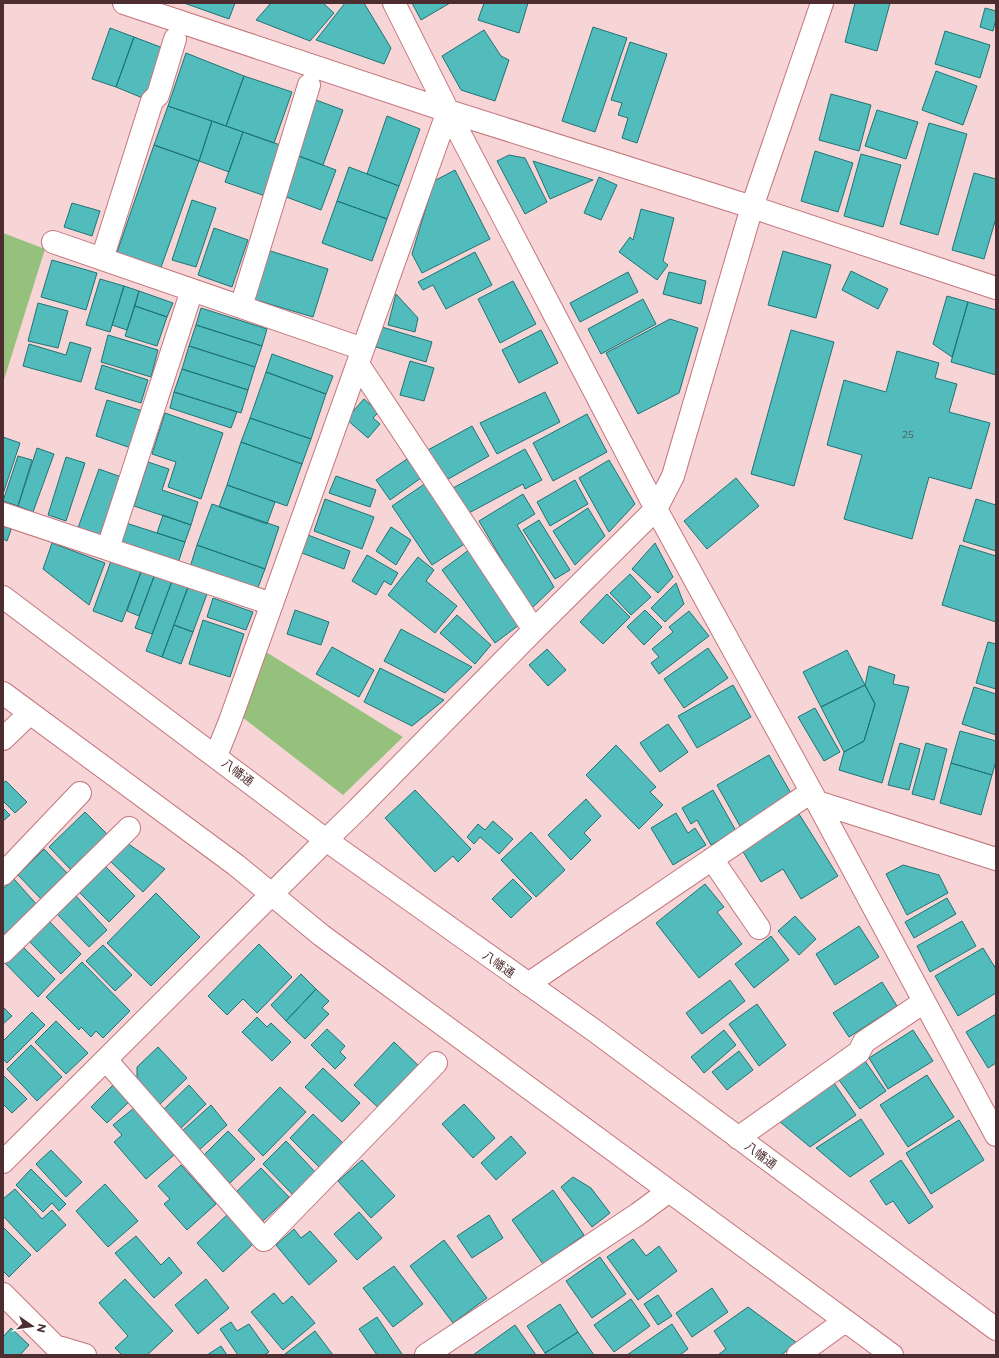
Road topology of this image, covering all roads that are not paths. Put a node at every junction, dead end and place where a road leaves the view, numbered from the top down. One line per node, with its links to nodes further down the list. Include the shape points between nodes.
1 (124, 3): 6 (street)
2 (394, 3): 6 (street)
3 (822, 3): 7 (street)
4 (175, 39): 9 (street, via 158,95 152,101)
5 (309, 85): 12 (street)
6 (448, 111): 7 (street); 13 (street); 14 (street)
7 (752, 207): 10 (street); 14 (street, via 673,476)
8 (53, 242): 9 (street)
9 (102, 259): 11 (street)
10 (996, 288)
11 (192, 290): 12 (street); 16 (street)
12 (241, 307): 13 (street)
13 (361, 357): 18 (street); 19 (street)
14 (656, 509): 19 (street); 25 (street)
15 (3, 514): 16 (street)
16 (108, 548): 18 (street)
17 (3, 597): 23 (street, 八幡通)
18 (272, 604): 23 (street)
19 (534, 630): 27 (street)
20 (3, 693): 21 (street)
21 (30, 713): 22 (street); 31 (street)
22 (3, 740)
23 (216, 756): 27 (street, 八幡通)
24 (80, 793): 30 (street)
25 (814, 797): 28 (street); 29 (street); 35 (street)
26 (129, 828): 33 (street)
27 (326, 840): 31 (street); 34 (street, 八幡通)
28 (712, 859): 32 (street); 34 (street)
29 (996, 859)
30 (3, 874)
31 (272, 894): 36 (street); 41 (street, via 321,935)
32 (758, 928)
33 (3, 952)
34 (528, 984): 39 (street, 八幡通)
35 (924, 1002): 38 (street); 39 (street, via 864,1042 859,1052)
36 (106, 1060): 37 (street, via 264,1240); 40 (street)
37 (436, 1063)
38 (996, 1135)
39 (738, 1138): 43 (street, 八幡通)
40 (3, 1162)
41 (669, 1191): 44 (street); 46 (street)
42 (3, 1294): 45 (street, via 55,1346)
43 (991, 1319)
44 (845, 1321): 47 (street); 48 (street)
45 (85, 1355)
46 (426, 1355)
47 (798, 1355)
48 (892, 1355)

